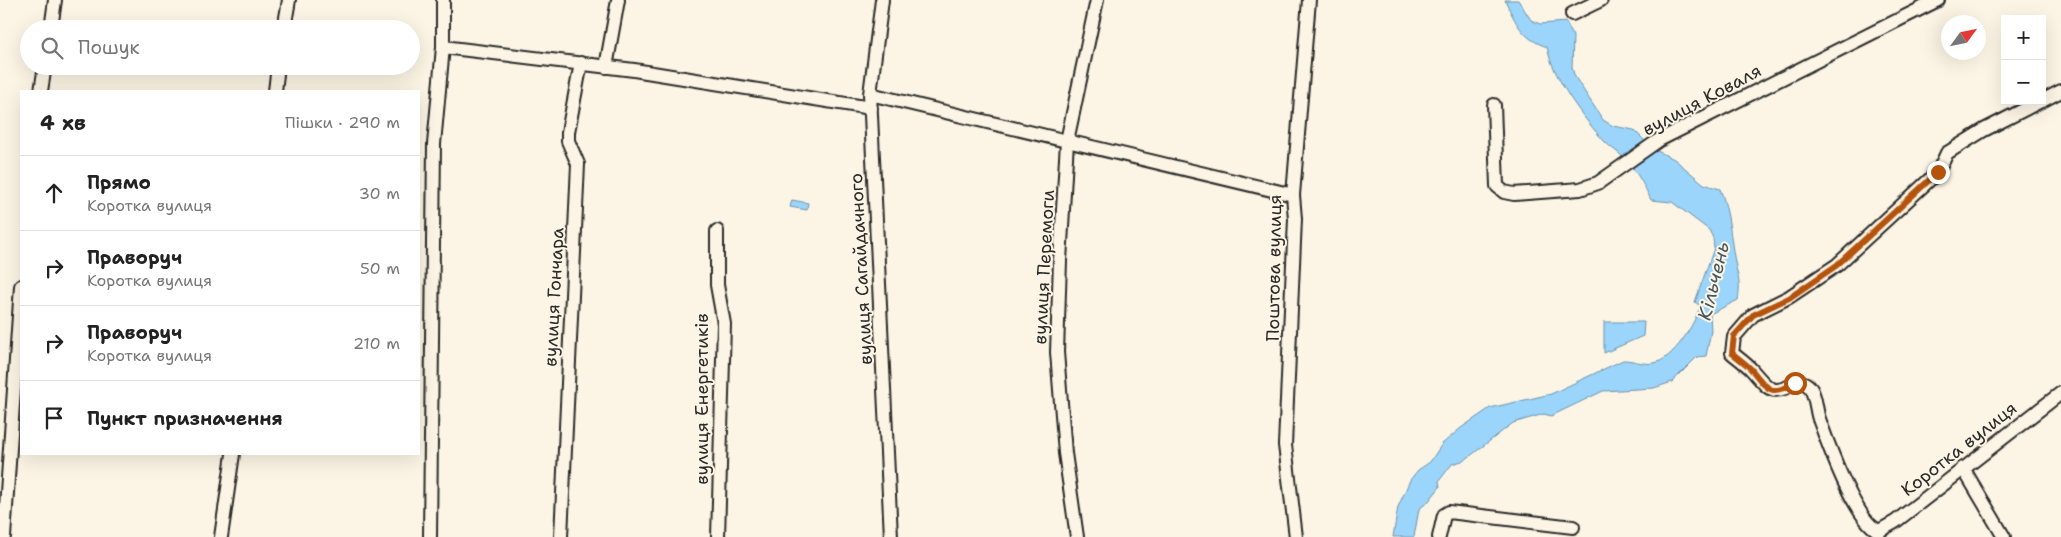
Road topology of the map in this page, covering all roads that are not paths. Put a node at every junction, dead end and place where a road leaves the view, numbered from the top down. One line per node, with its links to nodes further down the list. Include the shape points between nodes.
1 (55, 0): 11 (street)
2 (289, 0): 12 (street)
3 (443, 0): 13 (street)
4 (618, 0): 15 (street)
5 (882, 0): 21 (street, вулиця Сагайдачного)
6 (1097, 0): 26 (street, вулиця Перемоги)
7 (1309, 0): 27 (street, Поштова вулиця)
8 (1601, 0): 10 (street)
9 (1938, 0): 23 (street, вулиця Коваля, via 1659,140 1598,183 1580,189 1504,192 1498,186)
10 (1572, 14)
11 (52, 20)
12 (286, 20)
13 (443, 46): 14 (street); 37 (street, via 434,144)
14 (581, 63): 15 (street); 38 (street, вулиця Гончара, via 568,132 568,141 578,164)
15 (606, 66): 25 (street)
16 (44, 75): 18 (street)
17 (277, 75): 19 (street)
18 (41, 90)
19 (275, 90)
20 (2061, 91): 22 (street, Коротка вулиця)
21 (870, 94): 25 (street, вулиця Сагайдачного); 26 (street)
22 (2046, 99)
23 (1494, 105)
24 (2034, 105): 34 (street, Коротка вулиця, via 1947,153 1938,172 1837,265 1789,298 1753,315 1734,336 1732,353 1750,368 1762,384 1776,390 1784,390 1799,381 1807,384 1843,479 1866,523)
25 (871, 108): 40 (street, вулиця Сагайдачного)
26 (1067, 141): 27 (street); 41 (street, вулиця Перемоги, via 1057,352 1065,453)
27 (1293, 196): 42 (street, Поштова вулиця, via 1295,219 1285,445)
28 (717, 231): 39 (street, вулиця Енергетиків, via 716,286 724,324)
29 (20, 301): 35 (street)
30 (2061, 393): 32 (street, Коротка вулиця)
31 (233, 455): 36 (street)
32 (1963, 468): 34 (street, Коротка вулиця); 44 (street)
33 (1573, 527): 43 (street, via 1449,512 1444,515)
34 (1878, 534)
35 (4, 537)
36 (221, 537)
37 (430, 537)
38 (561, 537)
39 (718, 537)
40 (891, 537)
41 (1077, 537)
42 (1296, 537)
43 (1439, 537)
44 (2004, 537)

